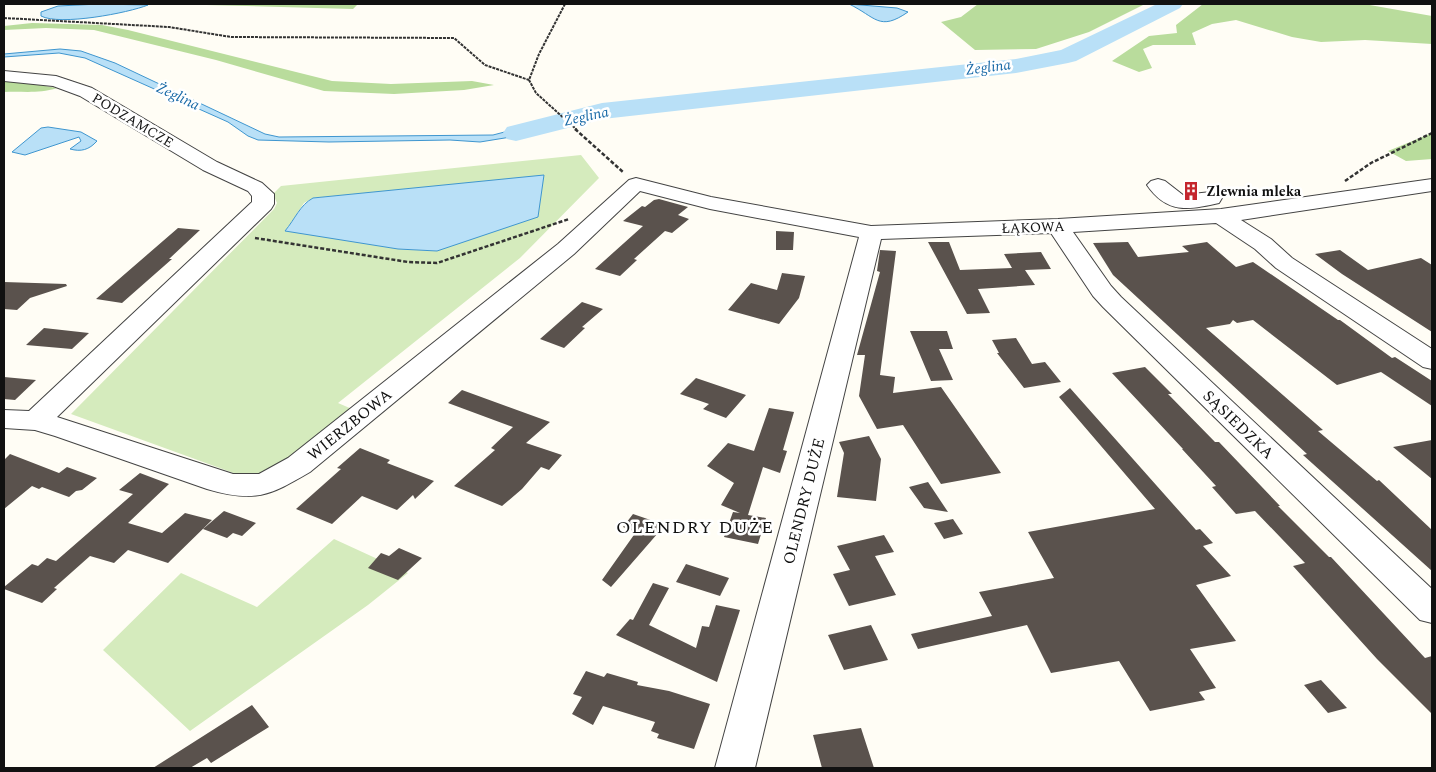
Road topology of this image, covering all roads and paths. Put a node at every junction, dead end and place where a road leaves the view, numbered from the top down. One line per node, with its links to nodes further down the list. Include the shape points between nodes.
1 (565, 4): 4 (path)
2 (4, 18): 4 (path, via 169,27 231,37 454,38 485,65)
3 (4, 76): 14 (street, PODZAMCZE, via 56,81 86,92 210,166 255,187 263,194 263,204)
4 (529, 80): 6 (path, via 536,93)
5 (1432, 134): 9 (path, via 1370,163)
6 (636, 184): 10 (street, WIERZBOWA); 13 (street, ŁĄKOWA, via 710,204)
7 (1158, 185): 11 (street, via 1178,202 1217,197)
8 (1432, 185): 9 (street, ŁĄKOWA)
9 (1311, 203): 11 (street, ŁĄKOWA)
10 (604, 213): 14 (path, via 577,217 437,263 408,262); 19 (street, WIERZBOWA, via 566,248 299,465 266,484 251,486 218,482)
11 (1230, 215): 12 (street, ŁĄKOWA); 15 (street)
12 (1058, 226): 13 (street, ŁĄKOWA); 20 (street, SĄSIEDZKA, via 1107,296)
13 (871, 233): 21 (street, OLENDRY DUŻE)
14 (232, 235): 19 (street)
15 (1263, 244): 16 (street, via 1297,260); 17 (street, via 1284,263)
16 (1432, 347)
17 (1432, 361)
18 (4, 419): 19 (street, WIERZBOWA)
19 (36, 422)
20 (1432, 610)
21 (735, 768)

